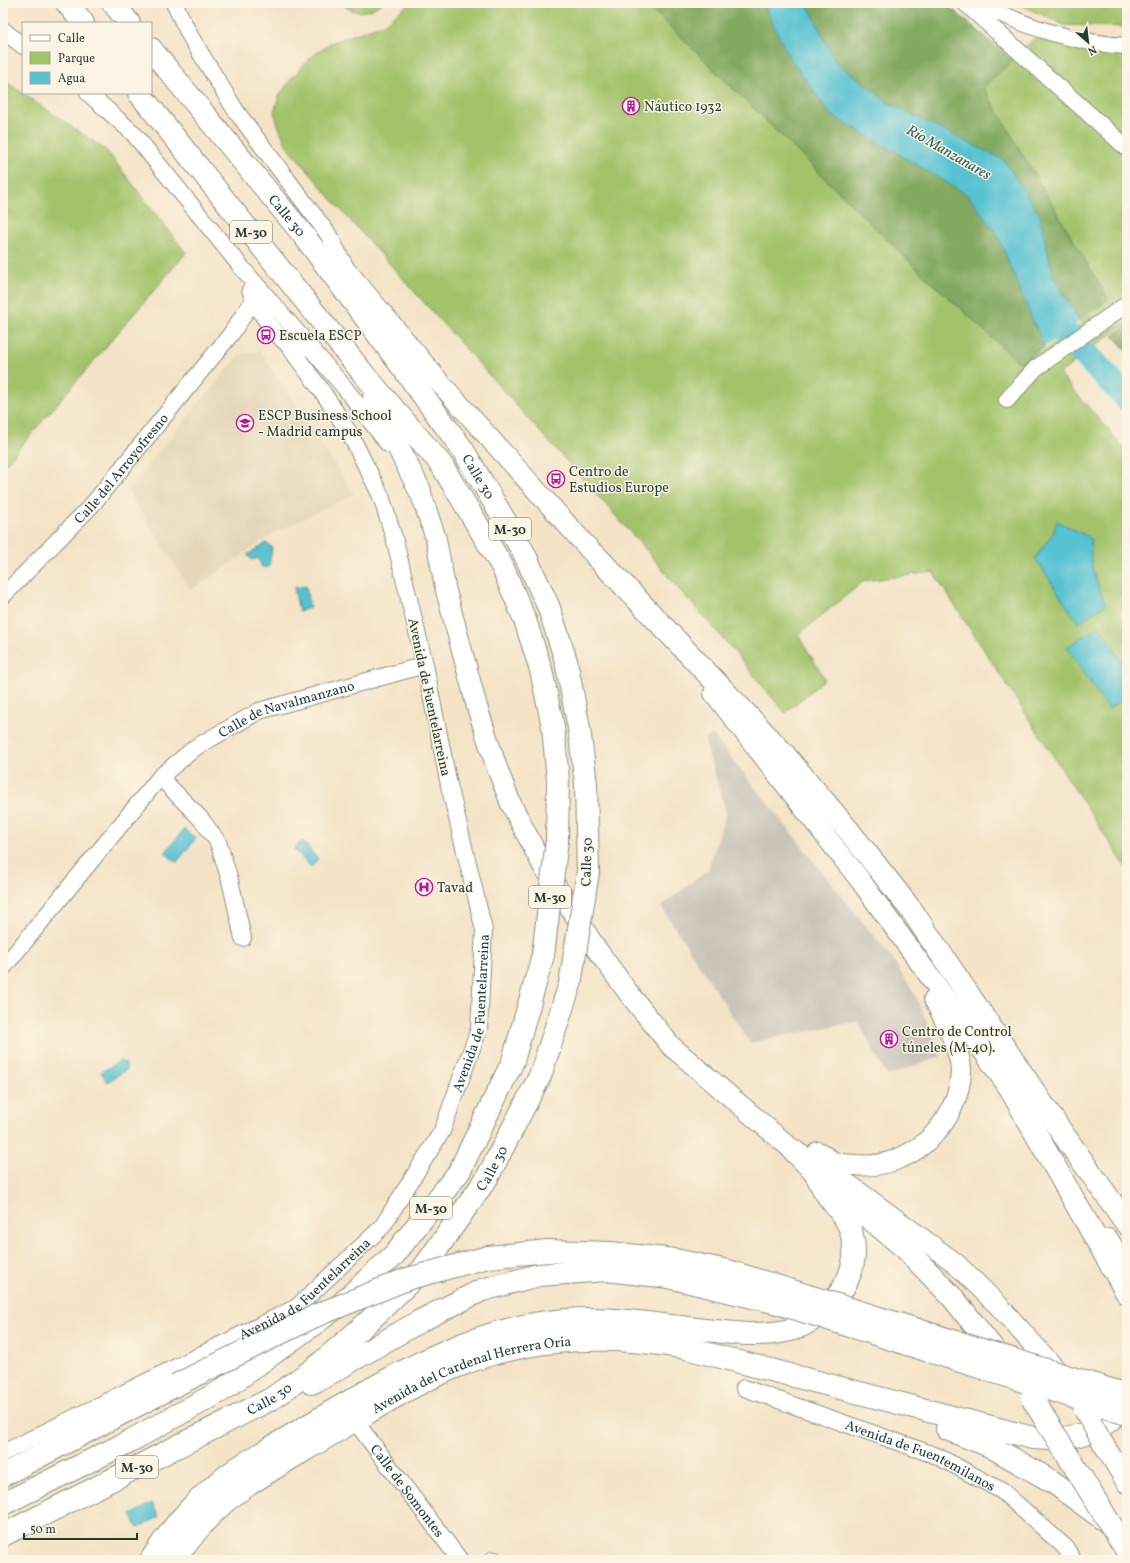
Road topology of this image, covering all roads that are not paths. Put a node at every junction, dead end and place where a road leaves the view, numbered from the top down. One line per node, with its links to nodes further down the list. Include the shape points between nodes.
1 (67, 3): 6 (main road)
2 (113, 3): 7 (main road)
3 (174, 3): 17 (street, via 190,36 236,111 328,234)
4 (965, 3): 14 (street)
5 (980, 3): 10 (street, via 996,12 1054,34)
6 (82, 22)
7 (129, 22)
8 (3, 30): 9 (street)
9 (22, 45)
10 (1127, 46)
11 (152, 50): 15 (main road, Calle 30 / M-30)
12 (89, 94): 16 (street, via 133,133)
13 (140, 94): 23 (main road, Calle 30 / M-30)
14 (1127, 148)
15 (304, 238): 17 (main road); 45 (main road, Calle 30 / M-30, bridge, via 463,450 527,560 549,608 566,661 579,728 586,784 588,872 570,984 540,1076 487,1178 422,1270 315,1368)
16 (242, 268): 18 (street, Avenida de Fuentelarreina); 25 (street)
17 (350, 276): 27 (street, via 441,384)
18 (254, 299): 20 (street, Avenida de Fuentelarreina); 21 (street, Calle del Arroyofresno)
19 (1127, 304): 24 (street, via 1036,368)
20 (263, 316): 21 (street, Calle del Arroyofresno); 22 (street, Avenida de Fuentelarreina, via 273,331)
21 (231, 334): 28 (street, Calle del Arroyofresno, via 91,506)
22 (290, 348): 25 (street, Avenida de Fuentelarreina); 29 (street, Avenida de Fuentelarreina, via 350,434 381,496 395,541)
23 (362, 372): 26 (main road); 52 (main road, Calle 30 / M-30, bridge, via 441,464 502,566 525,620 541,670 553,727 558,780 557,840 543,955 514,1061 459,1172 394,1255 340,1305 222,1391 130,1441)
24 (1007, 400)
25 (365, 412): 26 (street)
26 (420, 491): 35 (street, via 436,539 445,587 494,761 511,804 543,866 595,947 671,1046)
27 (596, 556): 31 (street, via 719,699 834,845); 38 (main road, via 783,754 849,831 912,911)
28 (3, 596)
29 (425, 665): 30 (street, Calle de Navalmanzano, via 259,711 196,747); 49 (street, Avenida de Fuentelarreina, via 449,785 484,930 479,1029 442,1131 382,1227 297,1307)
30 (160, 777): 32 (street, via 201,819 218,842 230,880); 33 (street, Calle de Navalmanzano)
31 (902, 937): 34 (street); 35 (street, via 949,1028 961,1069 958,1093 945,1121 929,1139 910,1155 870,1166 835,1163)
32 (243, 938)
33 (3, 968)
34 (1012, 1092): 40 (street); 41 (main road)
35 (735, 1100): 36 (street)
36 (794, 1151): 37 (main road); 51 (street, bridge, via 841,1179 954,1262 998,1305 1064,1378)
37 (814, 1173): 55 (main road, bridge, via 904,1248 954,1298 1032,1398); 56 (main road, Avenida del Cardenal Herrera Oria, via 846,1218 854,1246 852,1268 837,1298 809,1322 770,1334 724,1333 640,1322 583,1319 534,1323 463,1343 384,1380 239,1467 187,1511 172,1527)
38 (1127, 1224)
39 (672, 1269): 44 (main road, bridge, via 728,1271); 45 (main road, via 539,1275 482,1290 420,1321 322,1378); 47 (main road, bridge); 50 (main road, bridge, via 610,1252 548,1251 488,1257 407,1279 315,1316)
40 (1127, 1270)
41 (1127, 1293)
42 (817, 1383): 46 (main road, via 1012,1434 1052,1440 1078,1436 1102,1426 1115,1416); 48 (main road, Avenida del Cardenal Herrera Oria, via 712,1354 662,1344 636,1341 564,1341 514,1349 462,1364 413,1387); 54 (main road, via 990,1446 1053,1482)
43 (744, 1388): 59 (street, Avenida de Fuentemilanos, via 937,1456 1002,1491 1065,1547)
44 (1127, 1395)
45 (271, 1399): 53 (main road, Calle 30 / M-30)
46 (1127, 1399)
47 (1127, 1414)
48 (355, 1421): 57 (main road, Avenida del Cardenal Herrera Oria, via 236,1493 205,1520); 58 (street, Calle de Somontes)
49 (3, 1453)
50 (3, 1475)
51 (1127, 1483)
52 (3, 1504)
53 (3, 1535)
54 (1127, 1538)
55 (1127, 1551)
56 (151, 1560)
57 (174, 1560)
58 (460, 1560)
59 (1073, 1560)

